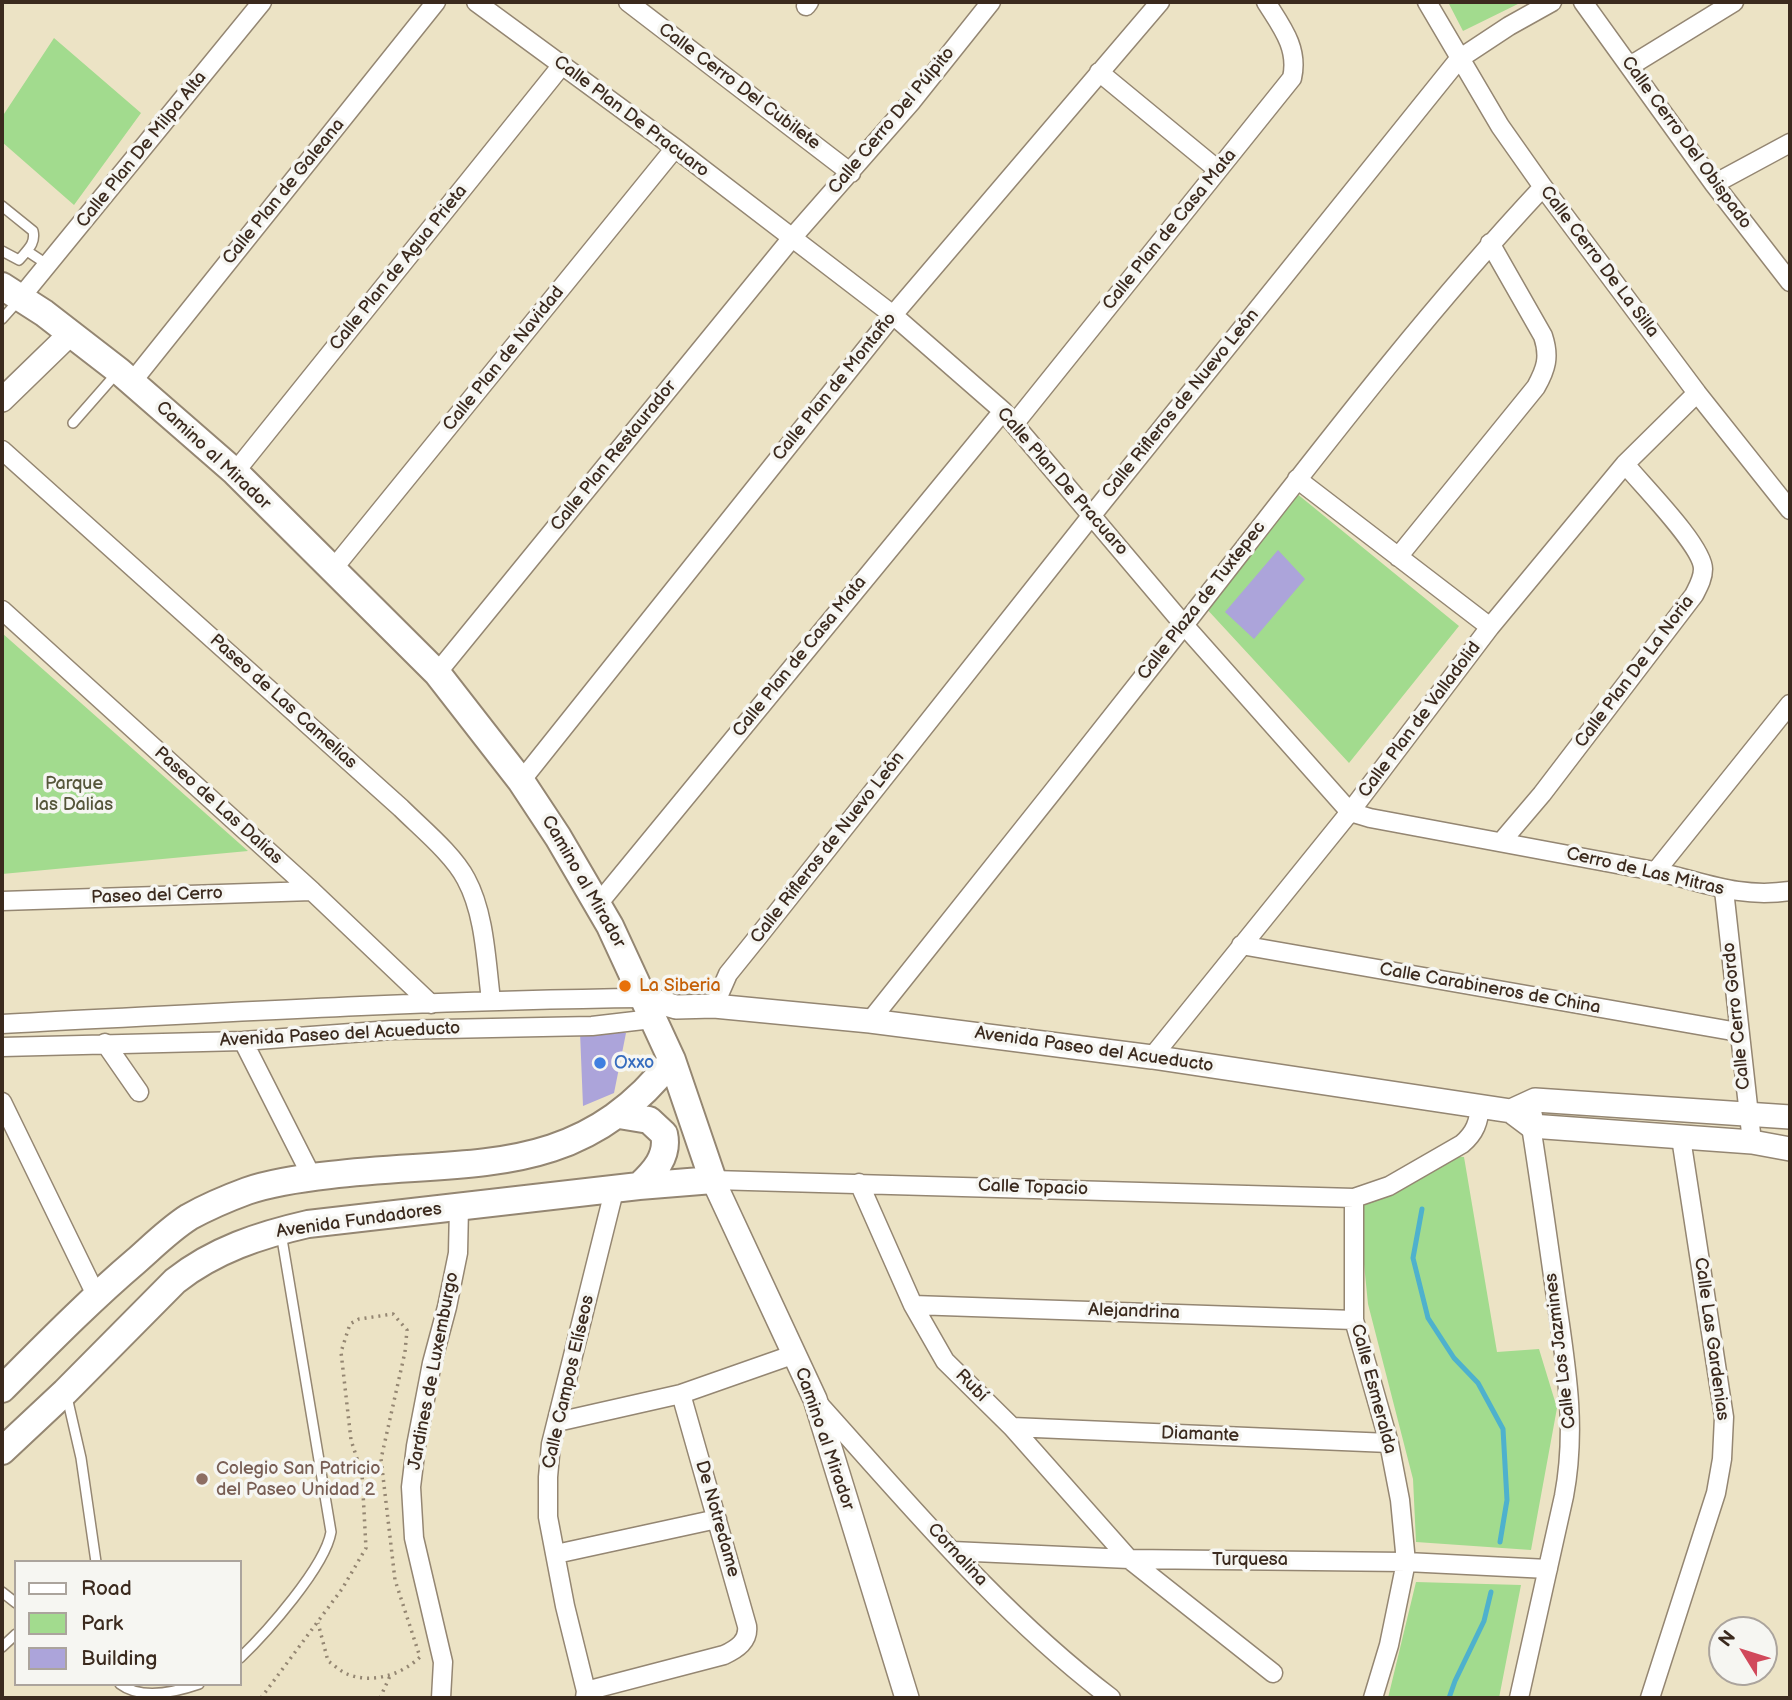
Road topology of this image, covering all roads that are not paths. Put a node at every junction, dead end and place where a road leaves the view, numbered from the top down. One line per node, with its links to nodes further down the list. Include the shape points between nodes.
1 (262, 2): 27 (street, Calle Plan De Milpa Alta)
2 (436, 2): 33 (street, Calle Plan de Galeana)
3 (476, 2): 13 (street, Calle Plan De Pracuaro)
4 (628, 2): 19 (street, Calle Cerro Del Cubilete)
5 (991, 2): 19 (street, Calle Cerro Del Púlpito)
6 (1160, 2): 15 (street, Calle Plan de Montaño)
7 (1266, 2): 18 (street, Calle Plan de Casa Mata, via 1296,65 1292,78)
8 (1427, 2): 12 (street, Calle Cerro De La Silla)
9 (1552, 2): 12 (street, Calle Rifleros de Nuevo León)
10 (1583, 2): 14 (street, Calle Cerro Del Obispado)
11 (1734, 2): 14 (street)
12 (1459, 59): 21 (street, Calle Cerro De La Silla); 43 (street, Calle Rifleros de Nuevo León)
13 (562, 65): 17 (street, Calle Plan De Pracuaro); 40 (street, Calle Plan de Agua Prieta)
14 (1630, 66): 20 (street, Calle Cerro Del Obispado)
15 (1099, 72): 18 (street); 30 (street, Calle Plan de Montaño)
16 (1790, 144): 20 (street)
17 (675, 148): 23 (street, Calle Plan De Pracuaro); 45 (street, Calle Plan de Navidad)
18 (1218, 170): 36 (street, Calle Plan de Casa Mata)
19 (851, 173): 23 (street, Calle Cerro Del Púlpito)
20 (1714, 184): 28 (street, Calle Cerro Del Obispado)
21 (1543, 187): 24 (street, Calle Plaza de Tuxtepec); 34 (street, Calle Cerro De La Silla)
22 (2, 206): 26 (lane, via 33,232 34,243)
23 (791, 239): 30 (street, Calle Plan De Pracuaro); 49 (street, Calle Plan Restaurador)
24 (1490, 243): 41 (street, Calle Plaza de Tuxtepec); 44 (street, via 1543,336 1548,362 1536,387)
25 (2, 251): 26 (lane, via 17,260)
26 (27, 251): 27 (lane)
27 (48, 265): 29 (street, Calle Plan De Milpa Alta)
28 (1790, 282)
29 (12, 291): 31 (lane); 32 (main road, Camino al Mirador)
30 (893, 315): 36 (street, Calle Plan De Pracuaro); 51 (street, Calle Plan de Montaño)
31 (2, 319)
32 (71, 333): 33 (main road, Camino al Mirador); 35 (street)
33 (125, 377): 37 (lane); 40 (main road, Camino al Mirador)
34 (1697, 393): 39 (street, Calle Plan de Valladolid); 42 (street, Calle Cerro De La Silla)
35 (2, 400)
36 (1009, 417): 43 (street, Calle Plan De Pracuaro); 59 (street, Calle Plan de Casa Mata)
37 (73, 423)
38 (2, 450): 61 (street, Paseo de Las Camelias, via 391,798 445,852 466,877 474,898)
39 (1625, 464): 48 (street, Calle Plan de Valladolid); 53 (street, Calle Plan De La Noria, via 1696,548 1703,570 1701,582)
40 (235, 472): 45 (main road, Camino al Mirador)
41 (1297, 479): 44 (street); 47 (street, Calle Plaza de Tuxtepec)
42 (1787, 501)
43 (1092, 515): 47 (street, Calle Plan De Pracuaro); 64 (street, Calle Rifleros de Nuevo León, via 728,974)
44 (1398, 556): 48 (street)
45 (333, 569): 49 (main road, Camino al Mirador)
46 (2, 610): 56 (street, Paseo de Las Dalias)
47 (1184, 625): 52 (street, Calle Plan De Pracuaro); 66 (street, Calle Plaza de Tuxtepec)
48 (1490, 627): 52 (street, Calle Plan de Valladolid)
49 (437, 673): 51 (main road, Camino al Mirador)
50 (1790, 704): 54 (street)
51 (520, 781): 59 (main road, Camino al Mirador)
52 (1350, 812): 53 (street); 60 (street, Calle Plan de Valladolid)
53 (1502, 841): 54 (street, Cerro de Las Mitras)
54 (1656, 871): 55 (street, Cerro de Las Mitras)
55 (1724, 890): 57 (street, Cerro de Las Mitras); 69 (street, Calle Cerro Gordo)
56 (312, 891): 58 (street, Paseo del Cerro); 63 (street, Paseo de Las Dalias)
57 (1790, 891)
58 (2, 901)
59 (598, 904): 65 (main road, Camino al Mirador)
60 (1241, 945): 69 (street, Calle Carabineros de China); 73 (street, Calle Plan de Valladolid)
61 (491, 1000): 63 (street, Avenida Paseo del Acueducto); 65 (street, Avenida Paseo del Acueducto)
62 (389, 1003): 63 (street, Avenida Paseo del Acueducto); 67 (street, Avenida Paseo del Acueducto); 68 (street)
63 (431, 1004)
64 (714, 1006): 65 (street, Avenida Paseo del Acueducto); 66 (street, Avenida Paseo del Acueducto)
65 (648, 1009): 68 (street, Avenida Paseo del Acueducto, via 592,1026); 74 (main road, Camino al Mirador)
66 (870, 1021): 73 (street, Avenida Paseo del Acueducto)
67 (2, 1024)
68 (392, 1030): 70 (street, Avenida Paseo del Acueducto)
69 (1738, 1032): 82 (street, Calle Cerro Gordo)
70 (243, 1041): 71 (street, Avenida Paseo del Acueducto); 86 (street)
71 (105, 1044): 72 (street, Avenida Paseo del Acueducto); 75 (street)
72 (2, 1047)
73 (1152, 1057): 79 (street, Avenida Paseo del Acueducto)
74 (672, 1060): 81 (main road); 87 (main road, Camino al Mirador)
75 (139, 1092)
76 (1535, 1100): 80 (street); 82 (street); 83 (street, Calle Los Jazmines)
77 (1790, 1100): 82 (street)
78 (2, 1102): 93 (street)
79 (1480, 1105): 80 (street, Avenida Paseo del Acueducto); 90 (street, via 1479,1122 1462,1144 1389,1186)
80 (1511, 1111): 83 (street, Avenida Paseo del Acueducto)
81 (619, 1115): 86 (main road, via 583,1137 528,1155 458,1166); 89 (main road, via 649,1120 664,1134 666,1148 650,1176)
82 (1770, 1115): 85 (street)
83 (1531, 1126): 84 (street); 111 (street, Calle Los Jazmines, via 1571,1413 1569,1469)
84 (1681, 1138): 85 (street); 122 (street, Calle Las Gardenias, via 1724,1417 1722,1459 1705,1529)
85 (1770, 1146)
86 (312, 1177): 93 (main road, via 248,1191 190,1217)
87 (713, 1180): 88 (street, Calle Topacio); 89 (main road, Avenida Fundadores); 96 (street, Camino al Mirador)
88 (859, 1183): 90 (street, Calle Topacio); 94 (street, Rubí)
89 (626, 1188): 91 (main road, Avenida Fundadores); 101 (street, Calle Campos Elíseos)
90 (1354, 1198): 95 (street, Calle Esmeralda)
91 (458, 1207): 92 (main road, Avenida Fundadores); 117 (street, Jardines de Luxemburgo, via 458,1253 432,1363 411,1487 414,1538 443,1662)
92 (281, 1231): 98 (main road, Avenida Fundadores, via 237,1245 190,1269); 112 (lane, via 331,1532 321,1559)
93 (96, 1295): 97 (main road)
94 (913, 1305): 95 (street, Alejandrina); 102 (street, Rubí, via 945,1361)
95 (1354, 1320): 103 (street, Calle Esmeralda)
96 (795, 1354): 99 (street); 100 (street, Camino al Mirador)
97 (2, 1387)
98 (65, 1392): 104 (main road, Avenida Fundadores); 109 (lane, via 81,1458)
99 (681, 1394): 101 (street); 105 (street, De Notredame)
100 (815, 1399): 106 (street, Cornalina); 118 (street, Camino al Mirador)
101 (556, 1422): 107 (street, Calle Campos Elíseos, via 548,1477 548,1517)
102 (1012, 1427): 103 (street, Diamante); 108 (street, Rubí)
103 (1389, 1443): 110 (street, Calle Esmeralda)
104 (2, 1451)
105 (717, 1519): 107 (street); 116 (street, De Notredame, via 747,1626 742,1644 724,1655)
106 (952, 1550): 108 (street, Turquesa); 119 (street, Cornalina, via 1022,1623)
107 (556, 1553): 116 (street, Calle Campos Elíseos)
108 (1129, 1559): 110 (street, Turquesa); 113 (street, Rubí)
109 (96, 1560)
110 (1406, 1562): 111 (street, Turquesa); 120 (street, Calle Esmeralda)
111 (1548, 1569): 121 (street, Calle Los Jazmines)
112 (242, 1656)
113 (1273, 1673)
114 (124, 1686): 115 (lane, via 134,1692 155,1693)
115 (192, 1686)
116 (586, 1695)
117 (441, 1698)
118 (907, 1698)
119 (1111, 1698)
120 (1373, 1698)
121 (1519, 1698)
122 (1650, 1698)

